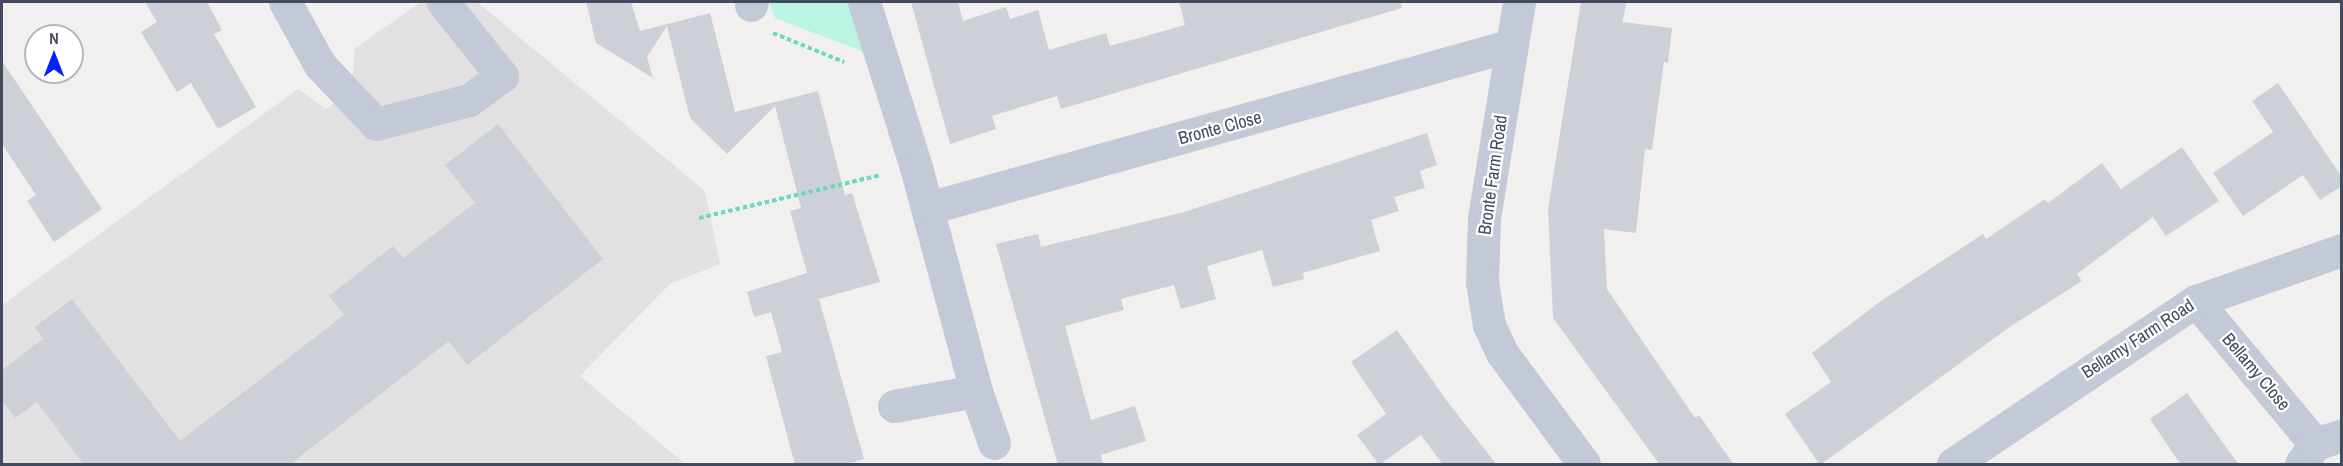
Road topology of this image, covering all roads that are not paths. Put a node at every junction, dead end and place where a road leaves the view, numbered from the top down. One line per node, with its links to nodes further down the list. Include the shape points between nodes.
1 (285, 2): 2 (street, via 320,65 376,124 469,100 502,76)
2 (443, 2)
3 (864, 2): 6 (street)
4 (1519, 2): 5 (street, Bronte Farm Road)
5 (1512, 45): 6 (street, Bronte Close); 13 (street, Bronte Farm Road, via 1484,218 1482,282 1489,326 1502,353)
6 (928, 208): 9 (street)
7 (2342, 250): 8 (street, Bellamy Farm Road)
8 (2196, 301): 12 (street, Bellamy Close); 14 (street, Bellamy Farm Road)
9 (976, 391): 10 (street); 11 (street)
10 (894, 406)
11 (994, 443)
12 (2319, 448)
13 (1584, 465)
14 (1953, 465)

